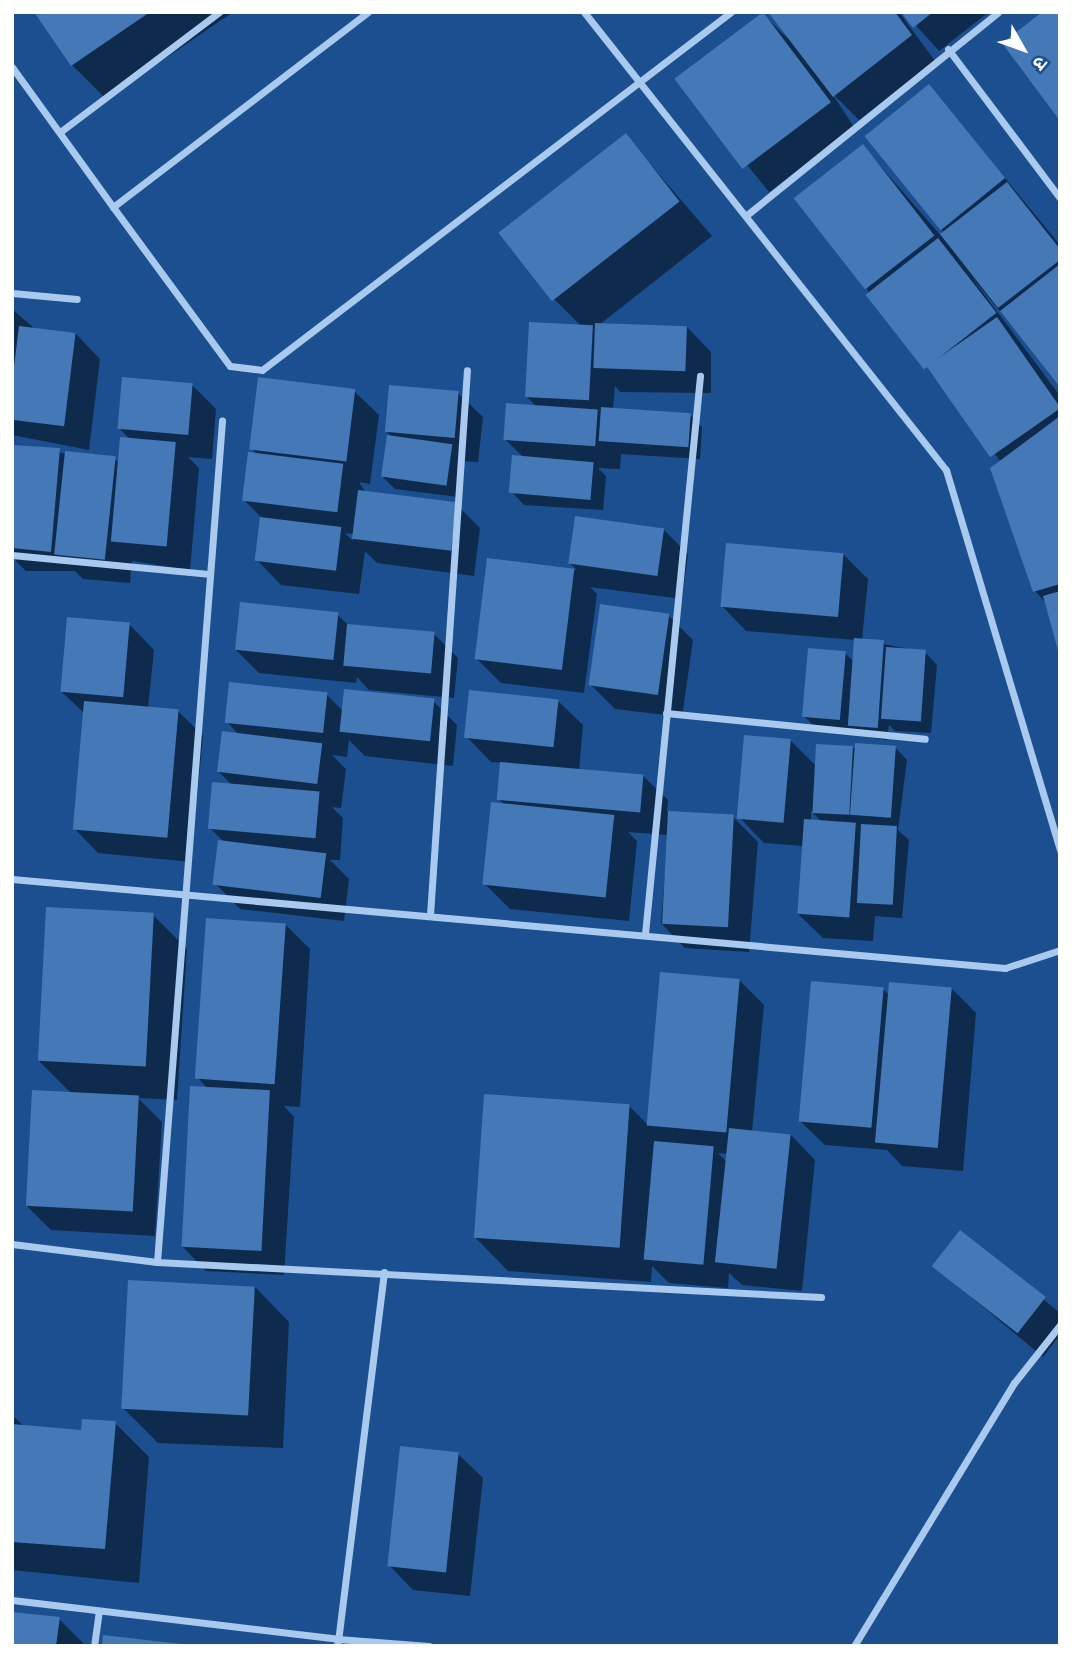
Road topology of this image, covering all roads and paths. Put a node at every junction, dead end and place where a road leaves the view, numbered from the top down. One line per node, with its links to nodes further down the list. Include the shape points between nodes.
1 (219, 12): 9 (street)
2 (368, 12): 11 (street)
3 (584, 12): 8 (street)
4 (731, 12): 8 (street)
5 (998, 12): 6 (street)
6 (948, 50): 10 (street); 12 (street)
7 (12, 67): 9 (street)
8 (639, 83): 11 (street, via 262,370 230,366); 12 (street)
9 (60, 132): 11 (street)
10 (1060, 198)
11 (113, 207)
12 (748, 214): 22 (street, via 946,470)
13 (12, 293): 14 (street)
14 (76, 299)
15 (467, 370): 25 (street)
16 (700, 376): 20 (street)
17 (222, 421): 19 (street)
18 (12, 555): 19 (street)
19 (208, 574): 24 (street)
20 (666, 713): 21 (street); 26 (street)
21 (926, 740)
22 (1060, 850)
23 (12, 879): 24 (street)
24 (181, 894): 25 (street); 29 (street)
25 (430, 915): 26 (street)
26 (645, 934): 27 (street, via 1005,968)
27 (1060, 950)
28 (12, 1244): 29 (street)
29 (157, 1262): 30 (street)
30 (384, 1272): 31 (street); 35 (street)
31 (821, 1297)
32 (1060, 1325): 38 (street, via 1014,1383)
33 (12, 1600): 34 (street)
34 (99, 1611): 35 (street); 36 (street)
35 (338, 1642): 37 (street)
36 (94, 1646)
37 (429, 1646)
38 (854, 1646)

